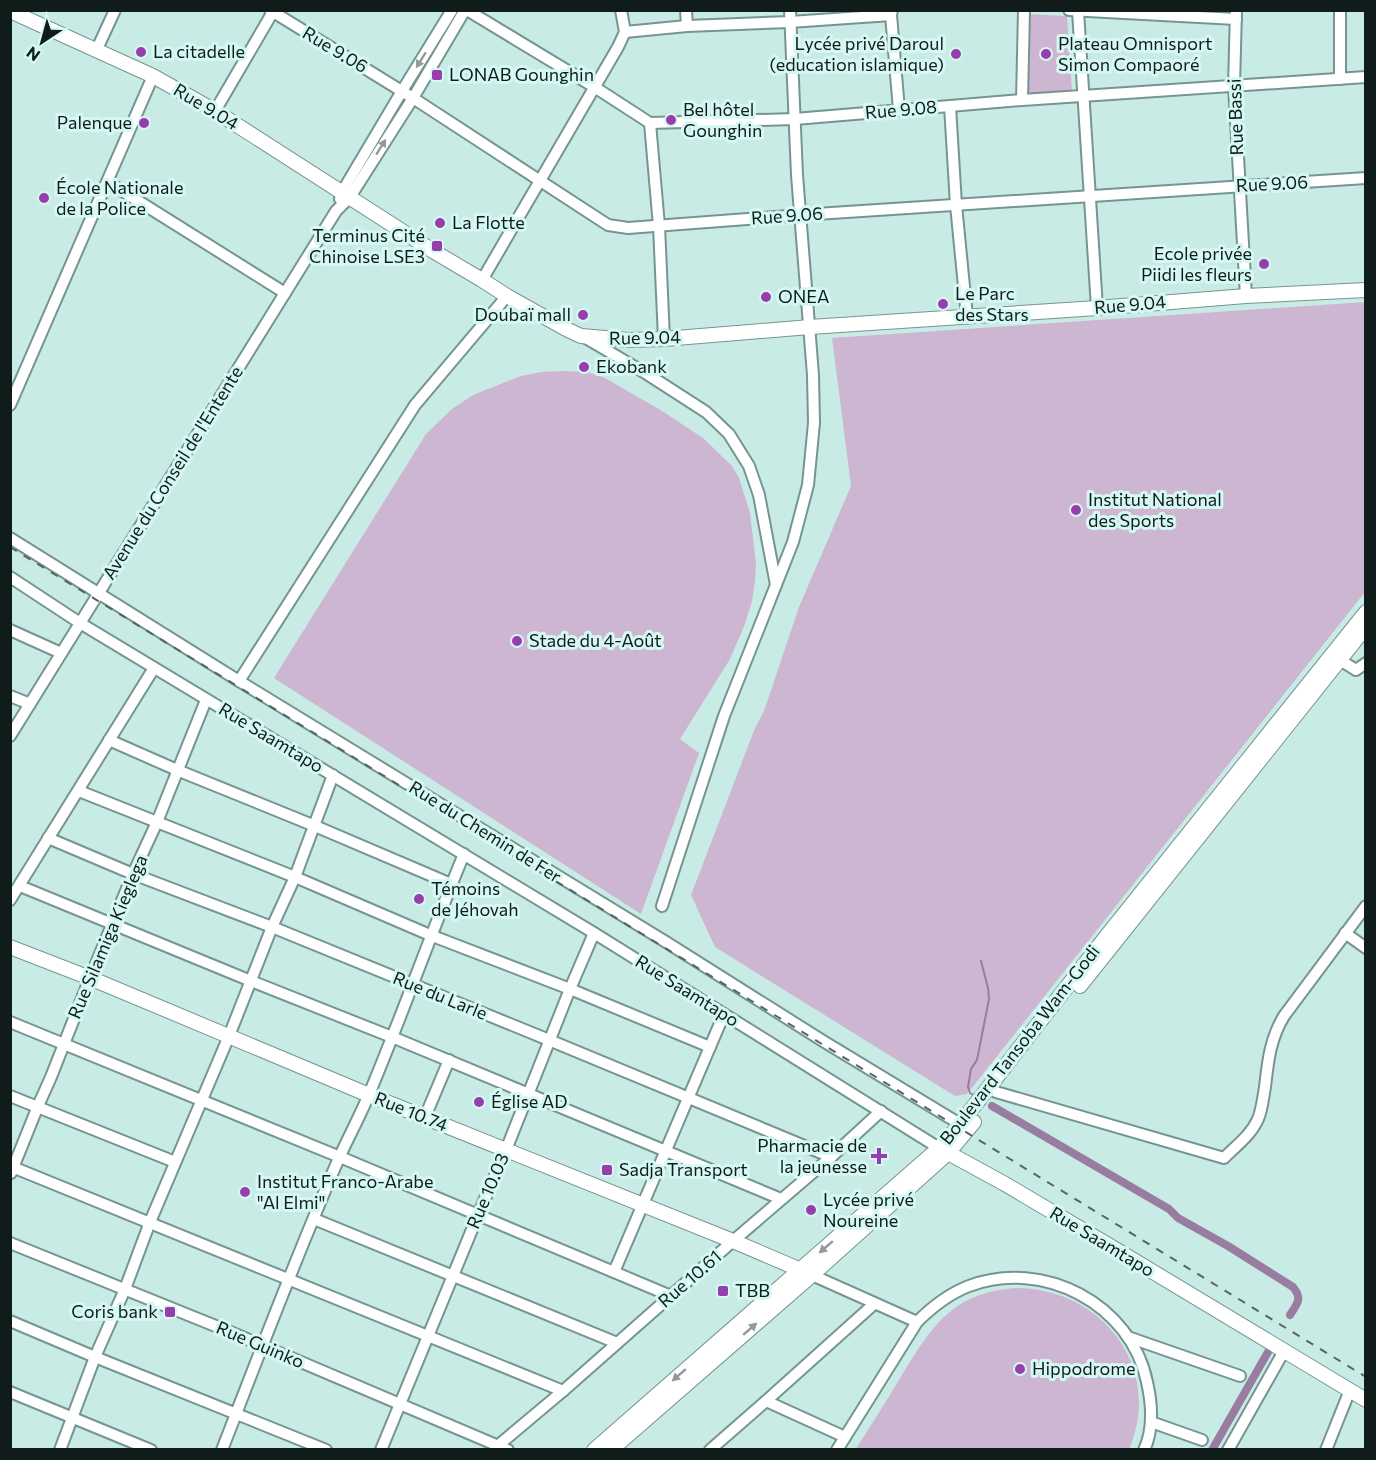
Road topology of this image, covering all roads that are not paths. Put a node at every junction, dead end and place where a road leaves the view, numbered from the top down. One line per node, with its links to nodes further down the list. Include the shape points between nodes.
1 (115, 10): 17 (street)
2 (452, 10): 23 (street, Avenue du Conseil de l'Entente, one-way to 23)
3 (466, 10): 22 (street); 25 (street, Avenue du Conseil de l'Entente)
4 (621, 10): 16 (street)
5 (686, 10): 15 (street)
6 (1024, 10): 26 (street)
7 (1069, 10): 11 (street)
8 (1340, 10): 20 (street)
9 (10, 11): 17 (main road, Rue 9.04)
10 (272, 11): 23 (street, Rue 9.06); 29 (street)
11 (1078, 11): 13 (street); 24 (street)
12 (891, 13): 14 (street); 28 (street)
13 (1236, 15): 21 (street, Rue Bassi)
14 (790, 16): 15 (street); 30 (street)
15 (687, 26): 16 (street)
16 (625, 32): 22 (street)
17 (97, 49): 18 (main road, Rue 9.04)
18 (153, 76): 29 (main road, Rue 9.04); 34 (street)
19 (1365, 77): 20 (street, Rue 9.08)
20 (1340, 79): 21 (street, Rue 9.08)
21 (1234, 86): 24 (street, Rue 9.08); 35 (street, Rue Bassi)
22 (596, 88): 31 (street); 33 (street)
23 (402, 91): 25 (street, Rue 9.06); 36 (street, Avenue du Conseil de l'Entente)
24 (1084, 96): 26 (street, Rue 9.08); 37 (street)
25 (412, 98): 33 (street, Rue 9.06); 36 (street, Avenue du Conseil de l'Entente, one-way to 25)
26 (1022, 100): 27 (street, Rue 9.08)
27 (950, 106): 28 (street, Rue 9.08); 38 (street)
28 (899, 110): 30 (street, Rue 9.08)
29 (215, 111): 36 (main road, Rue 9.04)
30 (795, 119): 31 (street, Rue 9.08); 39 (street)
31 (650, 123): 40 (street)
32 (1365, 178): 35 (street, Rue 9.06)
33 (541, 181): 40 (street, Rue 9.06, via 608,225); 41 (street)
34 (108, 182): 43 (street); 51 (street)
35 (1239, 186): 37 (street, Rue 9.06); 45 (street, Rue Bassi)
36 (346, 194): 41 (main road, Rue 9.04); 43 (street, Avenue du Conseil de l'Entente)
37 (1091, 196): 38 (street, Rue 9.06); 46 (street)
38 (956, 205): 39 (street, Rue 9.06); 47 (street)
39 (801, 215): 40 (street, Rue 9.06); 48 (street)
40 (659, 226): 50 (street)
41 (482, 280): 44 (main road, Rue 9.04)
42 (1365, 290): 45 (main road, Rue 9.04)
43 (285, 293): 55 (street, Avenue du Conseil de l'Entente)
44 (507, 296): 49 (main road, Rue 9.04); 64 (street, via 415,405)
45 (1246, 296): 46 (main road, Rue 9.04)
46 (1097, 308): 47 (main road, Rue 9.04)
47 (967, 317): 48 (main road, Rue 9.04)
48 (810, 327): 50 (main road, Rue 9.04); 54 (street, via 814,423 808,485 793,542)
49 (581, 336): 50 (main road, Rue 9.04); 54 (street, via 706,412 729,434 749,466 759,495)
50 (664, 339)
51 (10, 405)
52 (10, 538): 55 (street, Rue du Chemin de Fer)
53 (10, 577): 57 (street, Rue Saamtapo)
54 (776, 585): 82 (street, via 724,716)
55 (99, 592): 57 (street, Avenue du Conseil de l'Entente); 64 (street, Rue du Chemin de Fer)
56 (1365, 612): 112 (main road, Boulevard Tansoba Wam-Godi)
57 (80, 623): 60 (street, Avenue du Conseil de l'Entente); 63 (street, Rue Saamtapo)
58 (1365, 627): 61 (main road, Boulevard Tansoba Wam-Godi)
59 (10, 630): 60 (street)
60 (61, 653): 67 (street, Avenue du Conseil de l'Entente)
61 (1340, 660): 62 (street, via 1356,670); 103 (main road, Boulevard Tansoba Wam-Godi)
62 (1365, 663)
63 (154, 668): 66 (street, Rue Saamtapo); 69 (street)
64 (239, 681): 112 (street, Rue du Chemin de Fer)
65 (10, 696): 67 (street)
66 (206, 700): 70 (street, Rue Silamiga Kieglega); 71 (street, Rue Saamtapo)
67 (30, 704): 68 (street, Avenue du Conseil de l'Entente)
68 (10, 736)
69 (109, 740): 70 (street); 72 (street)
70 (177, 770): 73 (street, Rue Silamiga Kieglega); 74 (street)
71 (333, 775): 74 (street); 76 (street, Rue Saamtapo)
72 (79, 791): 73 (street); 75 (street)
73 (157, 822): 77 (street, Rue Silamiga Kieglega); 78 (street)
74 (315, 826): 78 (street); 79 (street)
75 (48, 838): 77 (street, Rue du Larle); 80 (street)
76 (464, 854): 79 (street); 86 (street, Rue Saamtapo)
77 (133, 874): 84 (street, Rue Silamiga Kieglega); 85 (street, Rue du Larle)
78 (295, 877): 85 (street); 88 (street)
79 (451, 884): 88 (street)
80 (20, 886): 81 (street); 84 (street)
81 (10, 900)
82 (662, 906)
83 (1365, 906): 87 (street)
84 (112, 923): 91 (street, Rue Silamiga Kieglega); 92 (street)
85 (272, 927): 92 (street); 93 (street, Rue du Larle)
86 (594, 933): 94 (street, Rue 10.03); 95 (street, Rue Saamtapo)
87 (1345, 933): 90 (street); 103 (street, via 1276,1028 1259,1118 1224,1158)
88 (430, 935): 93 (street); 94 (street)
89 (10, 947): 91 (main road, Rue 10.74)
90 (1365, 948)
91 (90, 978): 97 (main road, Rue 10.74); 100 (street, Rue Silamiga Kieglega)
92 (251, 981): 97 (street); 98 (street)
93 (412, 985): 98 (street); 99 (street, Rue du Larle)
94 (570, 989): 99 (street, Rue 10.03); 101 (street)
95 (724, 1014): 101 (street); 110 (street, Rue Saamtapo)
96 (10, 1022): 100 (street)
97 (229, 1036): 105 (main road, Rue 10.74); 108 (street)
98 (392, 1037): 102 (street); 105 (street)
99 (549, 1040): 104 (street, Rue 10.03); 107 (street, Rue du Larle)
100 (63, 1044): 108 (street); 109 (street, Rue Silamiga Kieglega)
101 (710, 1047): 107 (street)
102 (449, 1060): 104 (street); 111 (street)
103 (996, 1092): 114 (main road, Boulevard Tansoba Wam-Godi, via 966,1133)
104 (528, 1094): 113 (street, Rue 10.03); 115 (street)
105 (369, 1095): 111 (main road, Rue 10.74); 116 (street)
106 (10, 1096): 109 (street)
107 (688, 1098): 115 (street); 117 (street, Rue du Larle)
108 (201, 1100): 116 (street); 118 (street)
109 (38, 1106): 118 (street); 119 (street, Rue Silamiga Kieglega)
110 (881, 1111): 114 (street, Rue Saamtapo); 117 (street, Rue 10.61)
111 (425, 1117): 113 (main road, Rue 10.74)
112 (960, 1124): 114 (main road, Boulevard Tansoba Wam-Godi)
113 (506, 1150): 121 (main road, Rue 10.74); 122 (street, Rue 10.03)
114 (943, 1150): 128 (main road, Boulevard Tansoba Wam-Godi); 140 (main road, Rue Saamtapo)
115 (666, 1151): 120 (street); 121 (street)
116 (340, 1157): 122 (street); 123 (street)
117 (831, 1157): 120 (street, Rue 10.61)
118 (175, 1162): 124 (street)
119 (11, 1169): 124 (street)
120 (781, 1199): 125 (street, Rue 10.61)
121 (643, 1206): 125 (main road, Rue 10.74); 127 (street)
122 (478, 1215): 127 (street); 129 (street, Rue 10.03)
123 (314, 1219): 129 (street); 130 (street)
124 (150, 1222): 130 (street); 131 (street)
125 (733, 1241): 128 (main road, Rue 10.74); 132 (street, Rue 10.61)
126 (10, 1243): 131 (street, Rue Guinko)
127 (614, 1272): 132 (street)
128 (806, 1273): 133 (street); 160 (main road, Boulevard Tansoba Wam-Godi, one-way to 160); 161 (main road, Boulevard Tansoba Wam-Godi, one-way to 128)
129 (453, 1276): 136 (street, Rue 10.03); 138 (street)
130 (290, 1280): 136 (street); 139 (street)
131 (125, 1289): 139 (street, Rue Guinko); 141 (street)
132 (671, 1296): 138 (street, Rue 10.61)
133 (874, 1304): 135 (street); 147 (street)
134 (10, 1321): 141 (street)
135 (917, 1323): 137 (street, via 958,1291 996,1279 1022,1278 1054,1283 1084,1296 1106,1311); 152 (street)
136 (428, 1336): 144 (street); 148 (street, Rue 10.03)
137 (1128, 1337): 142 (street); 151 (street, via 1146,1378)
138 (617, 1343): 144 (street, Rue 10.61)
139 (262, 1346): 148 (street, Rue Guinko); 149 (street)
140 (1284, 1351): 143 (main road, Rue Saamtapo); 165 (street)
141 (94, 1357): 149 (street); 150 (street)
142 (1240, 1376)
143 (1350, 1390): 146 (main road, Rue Saamtapo); 166 (street)
144 (563, 1391): 154 (street, Rue 10.61)
145 (10, 1392): 150 (street)
146 (1365, 1400)
147 (766, 1401): 152 (street); 162 (street)
148 (400, 1403): 154 (street, Rue Guinko); 159 (street, Rue 10.03)
149 (236, 1413): 157 (street); 158 (street)
150 (73, 1418): 155 (street); 156 (street)
151 (1151, 1422): 153 (street); 164 (street)
152 (845, 1437): 163 (street)
153 (1202, 1440)
154 (500, 1448)
155 (60, 1449)
156 (151, 1449)
157 (222, 1449)
158 (326, 1449)
159 (381, 1449)
160 (594, 1449)
161 (611, 1449)
162 (710, 1449)
163 (837, 1449)
164 (1144, 1449)
165 (1230, 1449)
166 (1326, 1449)

